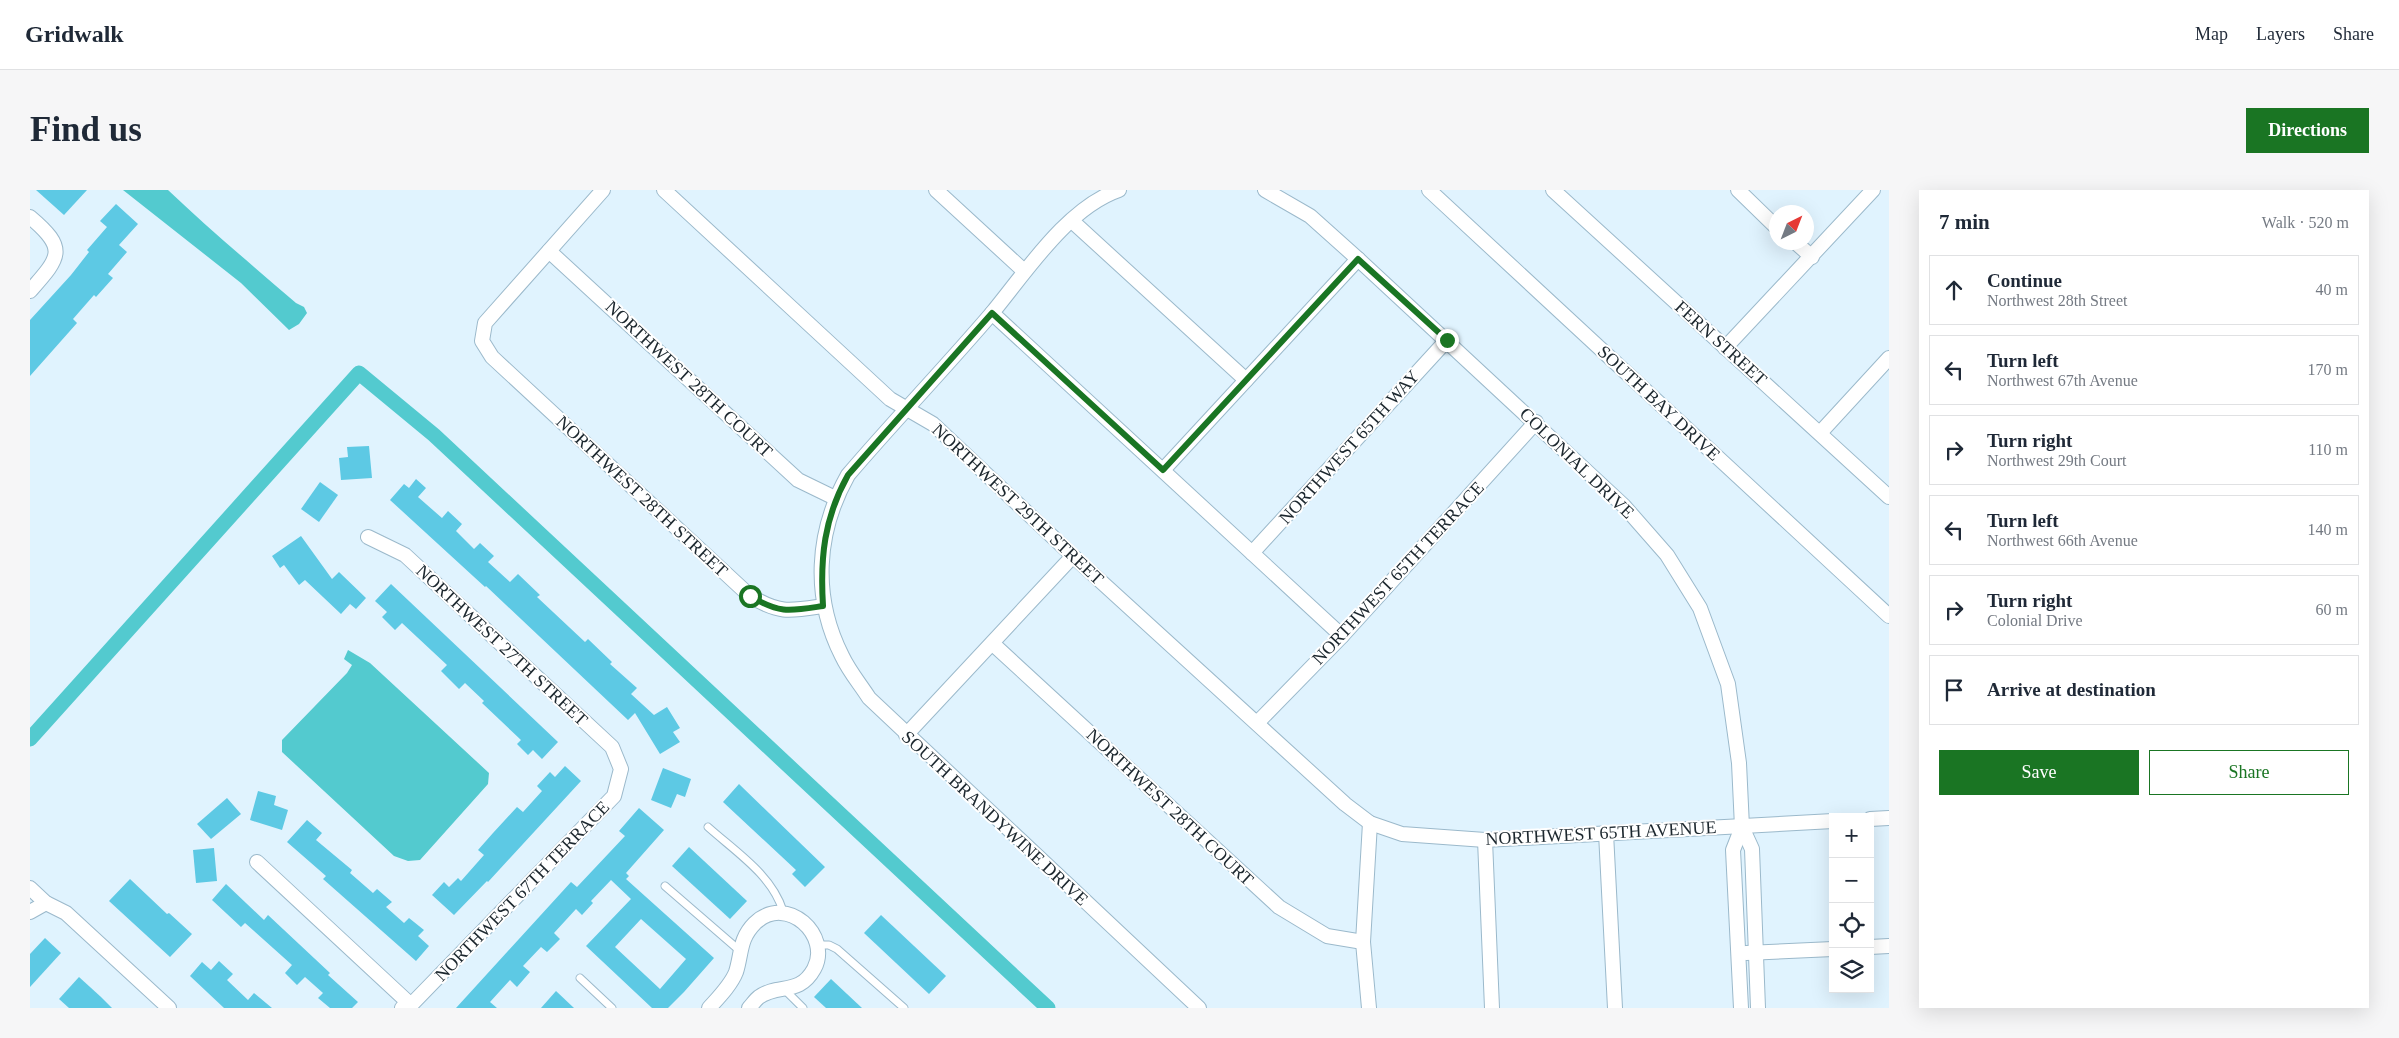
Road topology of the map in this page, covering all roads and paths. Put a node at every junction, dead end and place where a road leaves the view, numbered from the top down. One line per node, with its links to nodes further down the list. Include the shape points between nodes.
1 (603, 190): 15 (street)
2 (664, 190): 25 (street, NORTHWEST 29TH STREET, via 890,399)
3 (936, 190): 18 (street)
4 (1119, 190): 10 (street, SOUTH BRANDYWINE DRIVE)
5 (1265, 190): 17 (street, COLONIAL DRIVE, via 1310,216)
6 (1429, 190): 35 (street, SOUTH BAY DRIVE)
7 (1553, 190): 22 (street, FERN STREET)
8 (1738, 190): 12 (street)
9 (1873, 190): 16 (street)
10 (1102, 193): 13 (street, SOUTH BRANDYWINE DRIVE)
11 (30, 217): 19 (street, via 50,234 56,251 54,264)
12 (1769, 220)
13 (1072, 221): 18 (street, SOUTH BRANDYWINE DRIVE); 24 (street)
14 (1804, 250): 16 (street)
15 (549, 251): 30 (street, NORTHWEST 28TH COURT, via 798,480); 34 (street, NORTHWEST 28TH STREET, via 485,323 482,341 492,357 750,596 770,608 792,611)
16 (1812, 257): 22 (street)
17 (1358, 259): 21 (street, COLONIAL DRIVE); 24 (street)
18 (1024, 272): 20 (street, SOUTH BRANDYWINE DRIVE)
19 (30, 291)
20 (992, 313): 25 (street, SOUTH BRANDYWINE DRIVE); 28 (street)
21 (1447, 340): 26 (street, COLONIAL DRIVE); 32 (street, NORTHWEST 65TH WAY)
22 (1725, 348): 27 (street, FERN STREET)
23 (1889, 358): 27 (street)
24 (1246, 380): 28 (street)
25 (906, 408): 30 (street, SOUTH BRANDYWINE DRIVE, via 848,475); 33 (street, NORTHWEST 29TH STREET, via 933,424)
26 (1536, 422): 36 (street, NORTHWEST 65TH TERRACE); 46 (street, COLONIAL DRIVE, via 1630,513 1667,555 1700,608 1728,684 1739,763)
27 (1820, 433): 29 (street, FERN STREET)
28 (1163, 470): 32 (street)
29 (1889, 497)
30 (835, 498): 34 (street, SOUTH BRANDYWINE DRIVE, via 821,573)
31 (368, 537): 40 (street, NORTHWEST 27TH STREET, via 405,555 612,747)
32 (1252, 553): 36 (street)
33 (1074, 556): 37 (street); 38 (street, NORTHWEST 29TH STREET)
34 (823, 606): 39 (street, SOUTH BRANDYWINE DRIVE, via 842,656 868,698)
35 (1889, 616)
36 (1342, 636): 38 (street, NORTHWEST 65TH TERRACE)
37 (993, 644): 39 (street); 55 (street, NORTHWEST 28TH COURT, via 1279,907 1327,936)
38 (1258, 722): 44 (street, NORTHWEST 29TH STREET, via 1345,804)
39 (906, 735): 72 (street, SOUTH BRANDYWINE DRIVE)
40 (620, 769): 65 (street, NORTHWEST 67TH TERRACE, via 614,796)
41 (1889, 818): 42 (street)
42 (1874, 819)
43 (1829, 821): 46 (street, NORTHWEST 65TH AVENUE)
44 (1370, 823): 48 (street, NORTHWEST 65TH AVENUE, via 1402,834); 55 (street)
45 (708, 827): 54 (lane, via 769,884 778,896)
46 (1742, 827): 47 (street, NORTHWEST 65TH AVENUE); 61 (street, COLONIAL DRIVE, via 1733,850); 62 (street, COLONIAL DRIVE, via 1752,849)
47 (1606, 833): 48 (street, NORTHWEST 65TH AVENUE); 75 (street)
48 (1485, 840): 74 (street)
49 (257, 862): 65 (street)
50 (665, 886): 60 (lane)
51 (30, 888): 52 (street)
52 (46, 903): 53 (street); 66 (street, via 66,913)
53 (30, 912)
54 (783, 912): 56 (street, via 807,926); 60 (street, via 767,915 755,923)
55 (1363, 942): 73 (street)
56 (819, 945): 64 (street, via 820,956 814,970 803,983); 71 (lane, via 837,949)
57 (1889, 946): 58 (street)
58 (1874, 947)
59 (1829, 949): 62 (street)
60 (739, 950): 68 (street, via 736,972)
61 (1738, 953): 62 (street); 76 (street, COLONIAL DRIVE)
62 (1755, 953): 77 (street, COLONIAL DRIVE)
63 (580, 978): 67 (lane)
64 (786, 990): 69 (street, via 760,997); 70 (lane)
65 (407, 1007)
66 (169, 1008)
67 (612, 1008)
68 (709, 1008)
69 (749, 1008)
70 (803, 1008)
71 (904, 1008)
72 (1198, 1008)
73 (1369, 1008)
74 (1492, 1008)
75 (1615, 1008)
76 (1741, 1008)
77 (1758, 1008)

